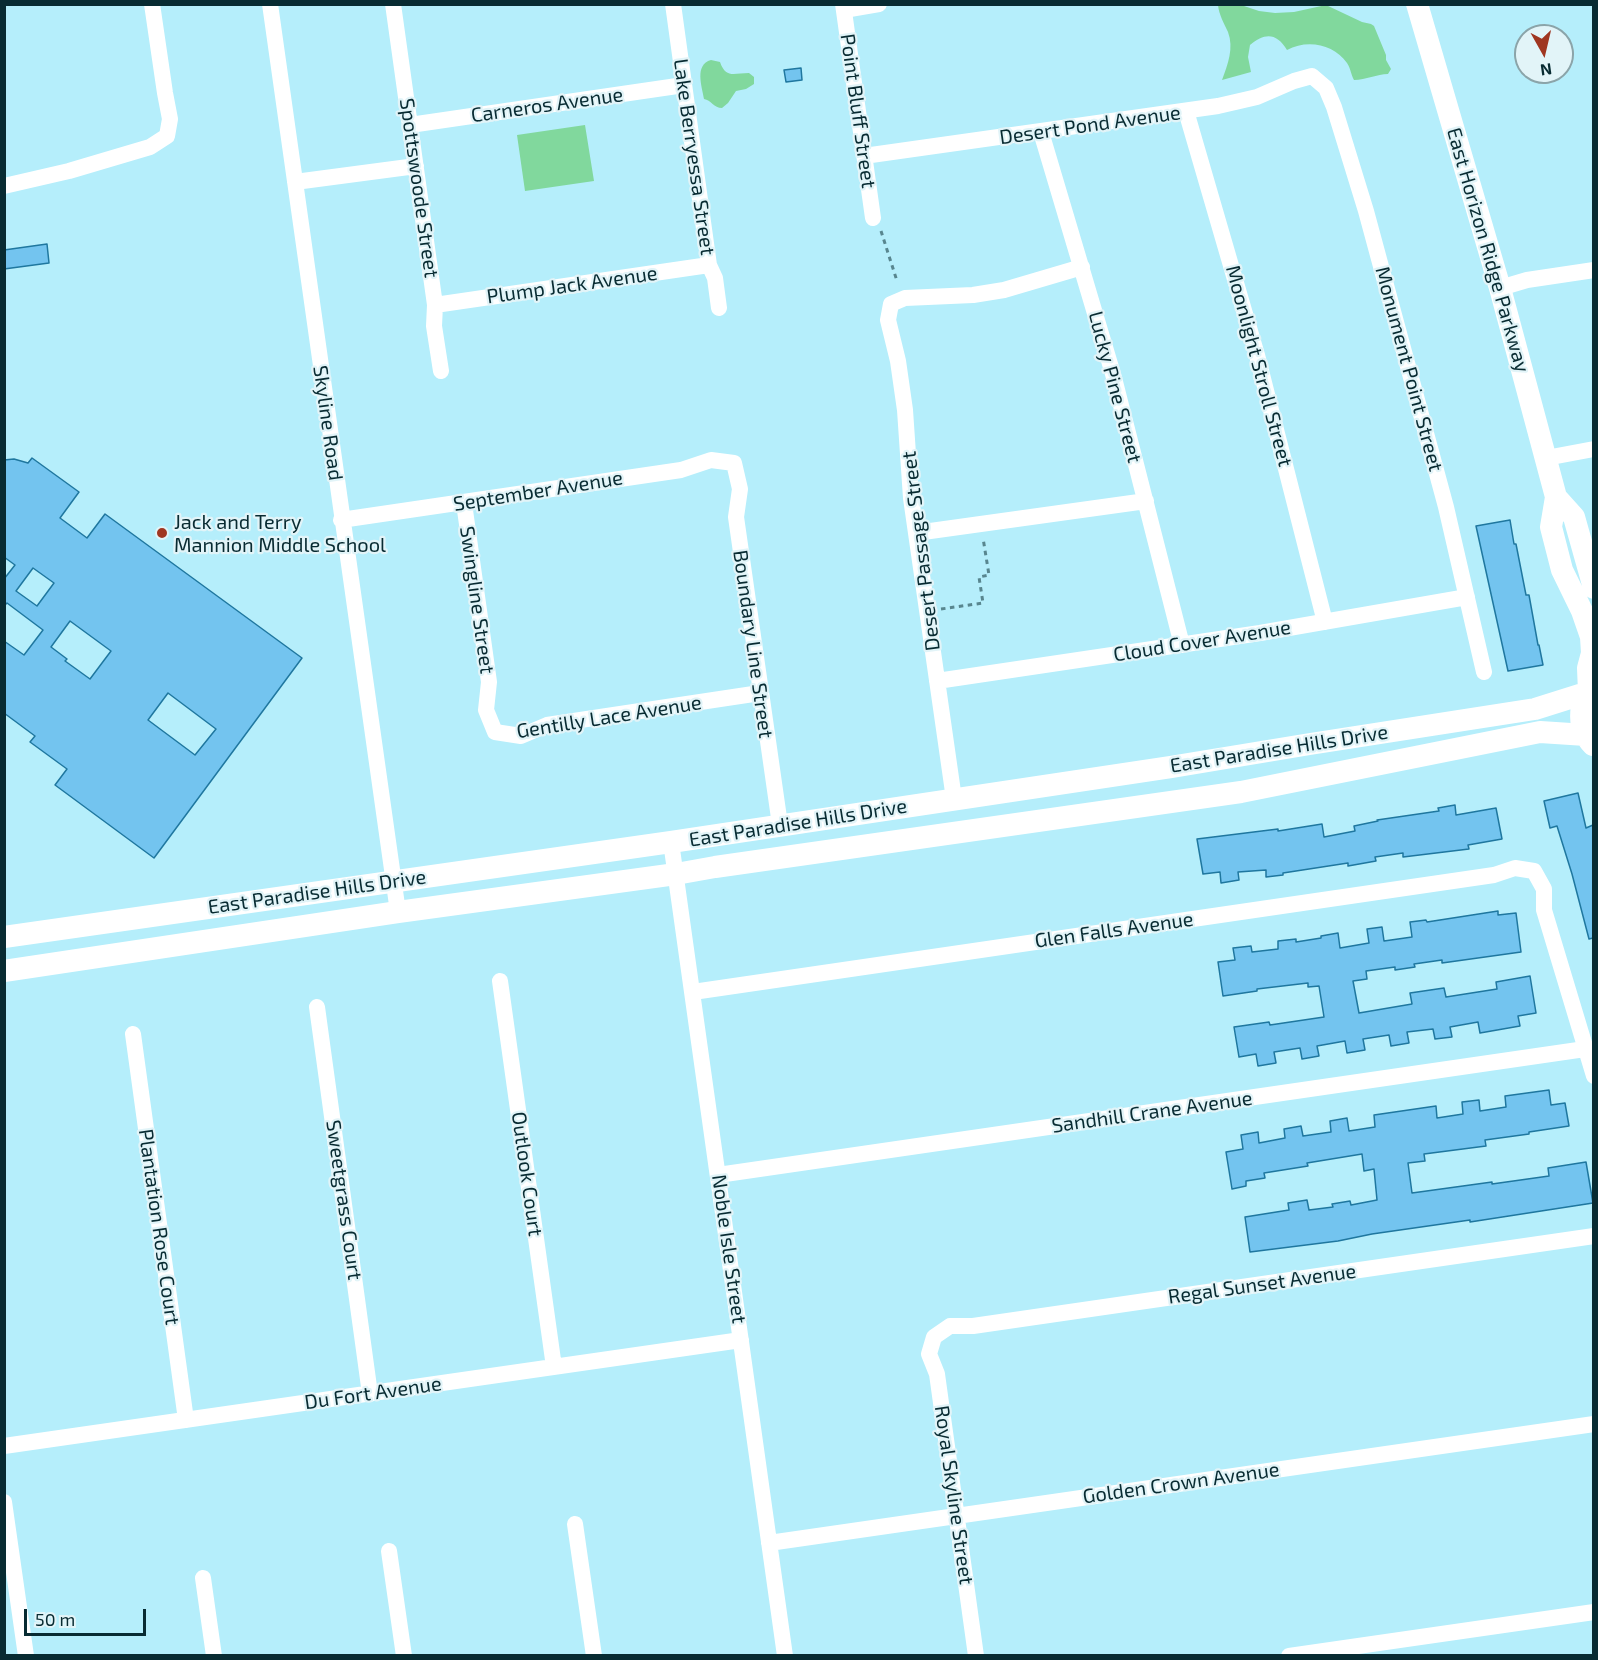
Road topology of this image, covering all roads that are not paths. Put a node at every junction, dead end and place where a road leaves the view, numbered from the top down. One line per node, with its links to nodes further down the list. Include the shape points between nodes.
1 (152, 4): 16 (street, via 170,119 167,136 150,147)
2 (270, 4): 15 (street, Skyline Road)
3 (393, 4): 11 (street, Spottswoode Street)
4 (673, 4): 9 (street, Lake Berryessa Street)
5 (879, 4): 7 (street)
6 (1417, 4): 21 (main road, East Horizon Ridge Parkway)
7 (843, 7): 13 (street, Point Bluff Street)
8 (1312, 76): 10 (street, Desert Pond Avenue, via 1241,102); 34 (street, Monument Point Street, via 1326,88 1354,170 1426,429)
9 (684, 85): 11 (street, Carneros Avenue); 18 (street, Lake Berryessa Street)
10 (1186, 111): 12 (street, Desert Pond Avenue); 35 (street, Moonlight Stroll Street, via 1254,345)
11 (410, 125): 14 (street, Spottswoode Street)
12 (1041, 132): 13 (street, Desert Pond Avenue); 19 (street, Lucky Pine Street)
13 (864, 156): 17 (street, Point Bluff Street)
14 (416, 166): 15 (street); 22 (street, Spottswoode Street)
15 (295, 182): 31 (street, Skyline Road)
16 (4, 186)
17 (876, 221)
18 (710, 265): 22 (street, Plump Jack Avenue); 23 (street, Lake Berryessa Street)
19 (1082, 267): 29 (street, Lucky Pine Street); 32 (street, Desert Passage Street, via 1004,290 904,298 891,304 888,320 905,410)
20 (1593, 270): 21 (street)
21 (1500, 288): 26 (main road, East Horizon Ridge Parkway)
22 (435, 305): 24 (street, Spottswoode Street)
23 (719, 308)
24 (441, 371)
25 (1593, 449): 26 (street)
26 (1546, 458): 28 (main road, East Horizon Ridge Parkway)
27 (734, 463): 30 (street, September Avenue, via 711,459 681,470); 40 (street, Boundary Line Street, via 741,489 736,518)
28 (1556, 496): 33 (main road, East Horizon Ridge Parkway, via 1574,517); 39 (main road, East Horizon Ridge Parkway, via 1551,526 1562,570 1590,637)
29 (1146, 501): 32 (street); 36 (street, Lucky Pine Street)
30 (464, 503): 31 (street, September Avenue); 41 (street, Swingline Street, via 489,682 486,710)
31 (341, 520): 47 (street, Skyline Road)
32 (916, 533): 38 (street, Desert Passage Street)
33 (1593, 588)
34 (1467, 597): 35 (street, Cloud Cover Avenue); 37 (street, Monument Point Street)
35 (1325, 622): 36 (street, Cloud Cover Avenue)
36 (1182, 645): 38 (street, Cloud Cover Avenue)
37 (1484, 672)
38 (937, 681): 43 (street, Desert Passage Street)
39 (1591, 690): 42 (main road, East Horizon Ridge Parkway, via 1581,713); 43 (main road, East Paradise Hills Drive, via 1535,709)
40 (760, 693): 41 (street, Gentilly Lace Avenue, via 546,725 521,736); 44 (street, Boundary Line Street)
41 (495, 732)
42 (1589, 741): 46 (main road, East Paradise Hills Drive, via 1540,732 1241,792)
43 (954, 799): 44 (main road, East Paradise Hills Drive)
44 (780, 825): 45 (main road, East Paradise Hills Drive)
45 (671, 842): 46 (street, Noble Isle Street); 47 (main road, East Paradise Hills Drive)
46 (676, 874): 48 (main road, East Paradise Hills Drive); 52 (street, Noble Isle Street)
47 (393, 881): 48 (street, Skyline Road); 49 (main road, East Paradise Hills Drive)
48 (398, 912): 50 (main road, East Paradise Hills Drive)
49 (4, 937)
50 (4, 971)
51 (500, 981): 61 (street, Outlook Court)
52 (693, 992): 55 (street, Glen Falls Avenue, via 1494,875 1515,868 1534,871 1544,889 1544,910); 57 (street, Noble Isle Street)
53 (317, 1007): 62 (street, Sweetgrass Court)
54 (133, 1034): 63 (street, Plantation Rose Court)
55 (1585, 1049): 56 (street); 57 (street, Sandhill Crane Avenue)
56 (1593, 1076)
57 (718, 1175): 60 (street, Noble Isle Street)
58 (1593, 1236): 59 (street, Regal Sunset Avenue, via 973,1326 950,1326)
59 (934, 1337): 67 (street, Royal Skyline Street, via 929,1354 937,1374)
60 (741, 1340): 61 (street, Du Fort Avenue); 69 (street, Noble Isle Street)
61 (554, 1367): 62 (street, Du Fort Avenue)
62 (370, 1394): 63 (street, Du Fort Avenue)
63 (186, 1420): 65 (street, Du Fort Avenue)
64 (1593, 1424): 67 (street, Golden Crown Avenue)
65 (4, 1446)
66 (4, 1502): 73 (street)
67 (957, 1516): 69 (street, Golden Crown Avenue); 78 (street, Royal Skyline Street)
68 (575, 1524): 76 (street)
69 (769, 1543): 77 (street, Noble Isle Street)
70 (389, 1551): 75 (street)
71 (203, 1578): 74 (street)
72 (1593, 1612): 79 (street)
73 (26, 1656)
74 (214, 1656)
75 (404, 1656)
76 (594, 1656)
77 (785, 1656)
78 (976, 1656)
79 (1289, 1656)

